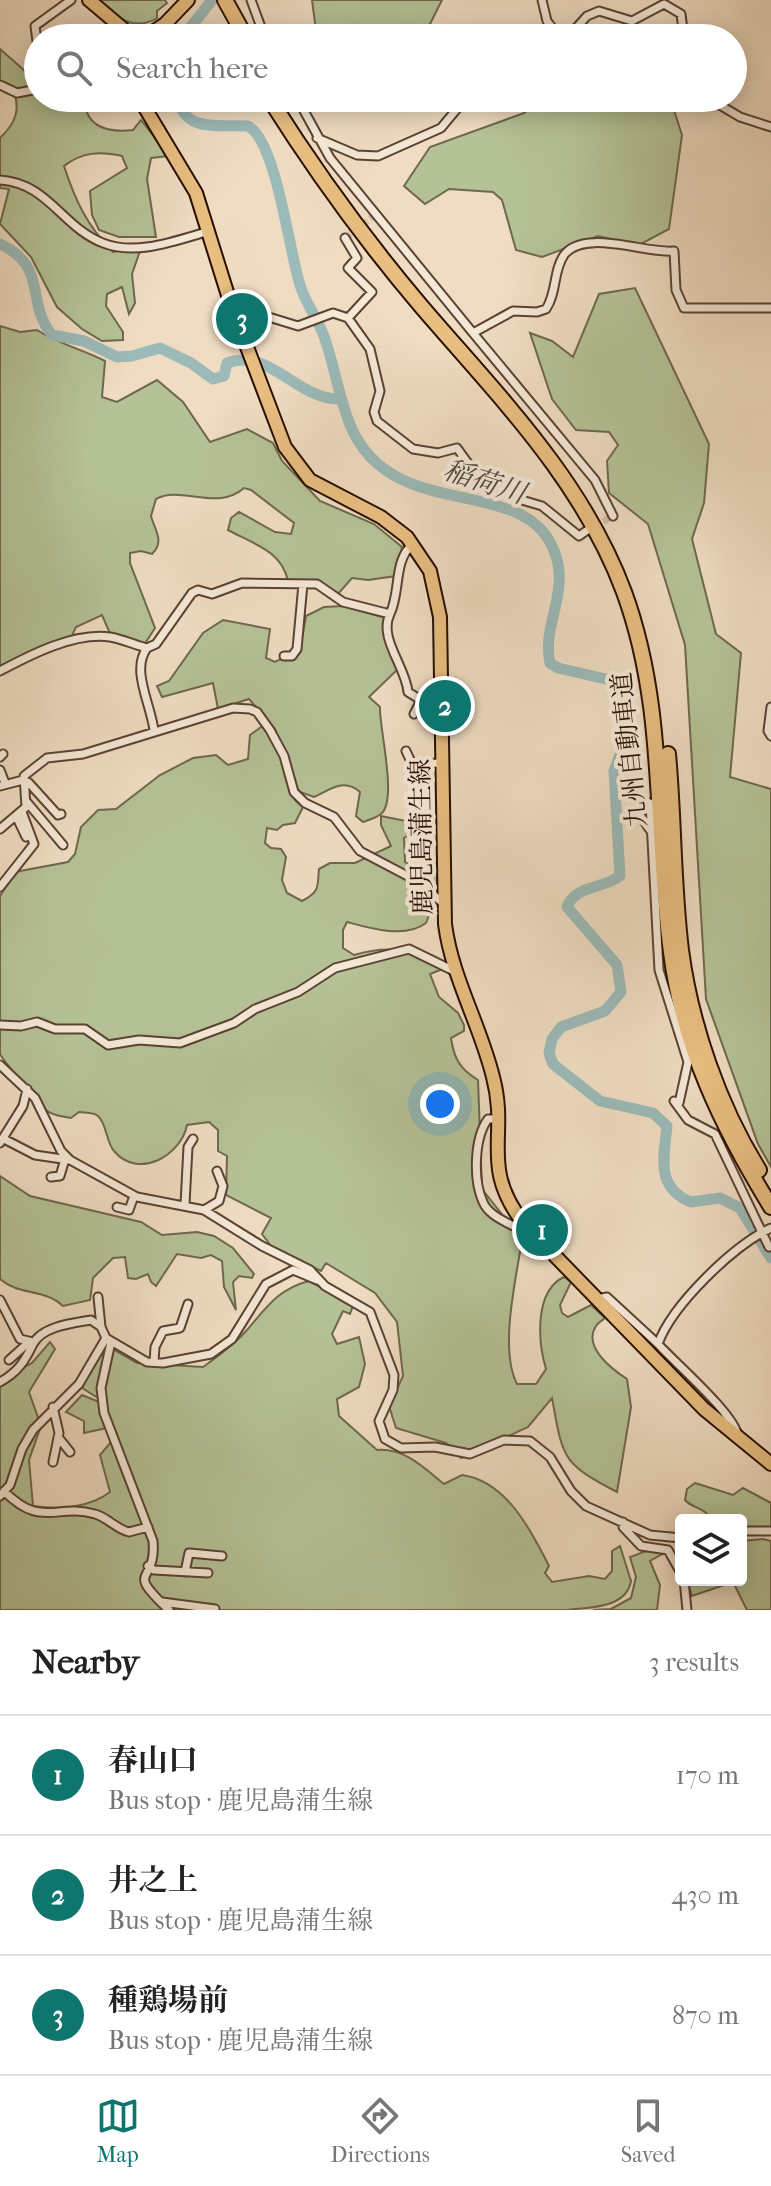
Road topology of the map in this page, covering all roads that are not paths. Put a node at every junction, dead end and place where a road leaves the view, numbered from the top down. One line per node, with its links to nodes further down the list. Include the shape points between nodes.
1 (71, 0): 8 (street)
2 (89, 0): 9 (main road)
3 (188, 0): 10 (main road)
4 (233, 0): 13 (highway)
5 (251, 0): 14 (street)
6 (542, 0): 15 (street)
7 (221, 2): 11 (highway); 12 (highway)
8 (38, 24)
9 (117, 24)
10 (162, 24)
11 (230, 24)
12 (236, 24)
13 (245, 24)
14 (260, 24)
15 (549, 24)
16 (580, 24): 17 (street, via 599,11 632,21 664,4 681,14)
17 (682, 24)
18 (0, 85): 19 (street)
19 (24, 92)
20 (148, 112): 29 (main road, 鹿児島蒲生線, via 192,183)
21 (279, 112): 77 (highway, 九州自動車道, via 367,240 543,447 606,549 635,626 652,696 667,916 686,1028 724,1128)
22 (290, 112): 73 (highway, 九州自動車道, via 374,234 550,441 614,545 644,623 661,694 677,915 688,989 712,1068)
23 (304, 112): 27 (street)
24 (454, 112): 27 (street, via 441,128 378,156 357,155)
25 (732, 112): 26 (street)
26 (771, 127)
27 (317, 138): 34 (street)
28 (0, 180): 29 (street, via 43,194 78,228 106,245 158,246)
29 (206, 232): 33 (main road, 鹿児島蒲生線)
30 (345, 238): 32 (street, via 357,258 348,268 372,292)
31 (771, 308): 34 (street, via 684,308 676,290 674,251 622,243 581,244 563,257 546,309 513,311)
32 (348, 318): 33 (street, via 333,313 304,325 284,324 263,314); 36 (street, via 370,349 380,391 377,421 413,449 438,453 457,448 470,466 515,498 542,506 579,536)
33 (239, 325): 37 (main road, 鹿児島蒲生線, via 278,433 297,466 329,492 390,523)
34 (473, 333): 35 (street, via 595,480)
35 (613, 516)
36 (589, 529)
37 (413, 544): 39 (street, via 401,558); 44 (main road, 鹿児島蒲生線, via 430,571 439,600)
38 (303, 584): 39 (street, via 317,584 343,602); 40 (street, via 242,583 212,594 198,590 156,644); 41 (street, via 297,649)
39 (390, 614): 43 (street, via 386,629 408,692)
40 (147, 648): 42 (street, via 107,637 89,639 39,651); 47 (street, via 139,676)
41 (284, 656)
42 (0, 671)
43 (421, 700): 44 (street); 46 (street)
44 (441, 701): 50 (main road, 鹿児島蒲生線)
45 (771, 707): 48 (street)
46 (414, 714)
47 (154, 730): 52 (street, via 83,754 47,758); 62 (street, via 240,707 257,712 284,756 294,792 342,823 360,851 417,881)
48 (771, 736)
49 (406, 751): 50 (street, via 412,764)
50 (442, 763): 62 (main road, 鹿児島蒲生線)
51 (0, 770): 53 (street)
52 (23, 780): 53 (street); 54 (street); 55 (street)
53 (2, 784)
54 (26, 801): 56 (street); 60 (street)
55 (61, 814)
56 (20, 815): 57 (street); 59 (street); 61 (street, via 34,844)
57 (0, 829)
58 (650, 830): 81 (street, via 659,970 688,1062 675,1103 688,1120 715,1134)
59 (26, 837)
60 (63, 845)
61 (0, 887)
62 (444, 904): 63 (main road, 鹿児島蒲生線)
63 (454, 971): 64 (street, via 409,949 335,968 234,1023 173,1045 139,1040 108,1045 85,1029 55,1029 37,1022); 67 (main road, 鹿児島蒲生線, via 494,1079)
64 (0, 1025)
65 (0, 1065): 66 (street)
66 (27, 1089): 69 (street); 70 (street)
67 (497, 1119): 79 (main road, 鹿児島蒲生線, via 497,1169 506,1199); 79 (street, via 484,1125 476,1157 483,1202 513,1226)
68 (193, 1139): 75 (street)
69 (2, 1141): 70 (street, via 35,1155)
70 (68, 1159): 72 (street, via 60,1176); 74 (street)
71 (217, 1171): 78 (street, via 223,1186 219,1201)
72 (51, 1177)
73 (771, 1190)
74 (134, 1196): 75 (street); 76 (street, via 129,1210)
75 (185, 1204): 78 (street)
76 (117, 1207)
77 (771, 1207)
78 (204, 1210): 83 (street, via 310,1270)
79 (524, 1224): 85 (main road, 鹿児島蒲生線)
80 (771, 1228): 81 (street)
81 (762, 1232): 82 (street); 91 (street, via 714,1268 668,1321)
82 (769, 1247)
83 (318, 1280): 93 (street, via 286,1272 266,1284 223,1348); 102 (street, via 373,1316 394,1375 379,1421 385,1439 401,1448 470,1454 504,1440 530,1441 550,1457 579,1499)
84 (98, 1297): 88 (street)
85 (597, 1299): 91 (street, via 607,1297); 97 (main road, 鹿児島蒲生線)
86 (0, 1300): 90 (street, via 12,1329)
87 (188, 1304): 93 (street, via 180,1328 163,1331)
88 (101, 1327): 89 (street); 90 (street, via 91,1320 63,1326)
89 (108, 1340): 93 (street); 95 (street, via 79,1384); 103 (street, via 101,1388 104,1413)
90 (31, 1342): 92 (street); 94 (street, via 22,1366)
91 (658, 1344): 97 (street, via 723,1411 738,1429)
92 (9, 1360)
93 (154, 1362)
94 (0, 1382)
95 (53, 1407): 96 (street); 101 (street, via 28,1440)
96 (58, 1437): 98 (street); 99 (street)
97 (738, 1439): 100 (main road, 鹿児島蒲生線)
98 (70, 1452)
99 (53, 1462)
100 (771, 1464)
101 (2, 1494): 103 (street, via 37,1513 96,1514 129,1532)
102 (623, 1522): 106 (street, via 650,1535); 108 (street, via 641,1546 668,1550)
103 (148, 1527): 109 (street, via 153,1551)
104 (747, 1531): 105 (street)
105 (771, 1531)
106 (675, 1537)
107 (222, 1556): 110 (street, via 189,1553)
108 (675, 1562)
109 (148, 1566): 110 (street); 113 (street, via 145,1590)
110 (185, 1572): 111 (street)
111 (208, 1573)
112 (685, 1586): 116 (street)
113 (159, 1601): 114 (street); 115 (street)
114 (215, 1609)
115 (169, 1610)
116 (687, 1610)

